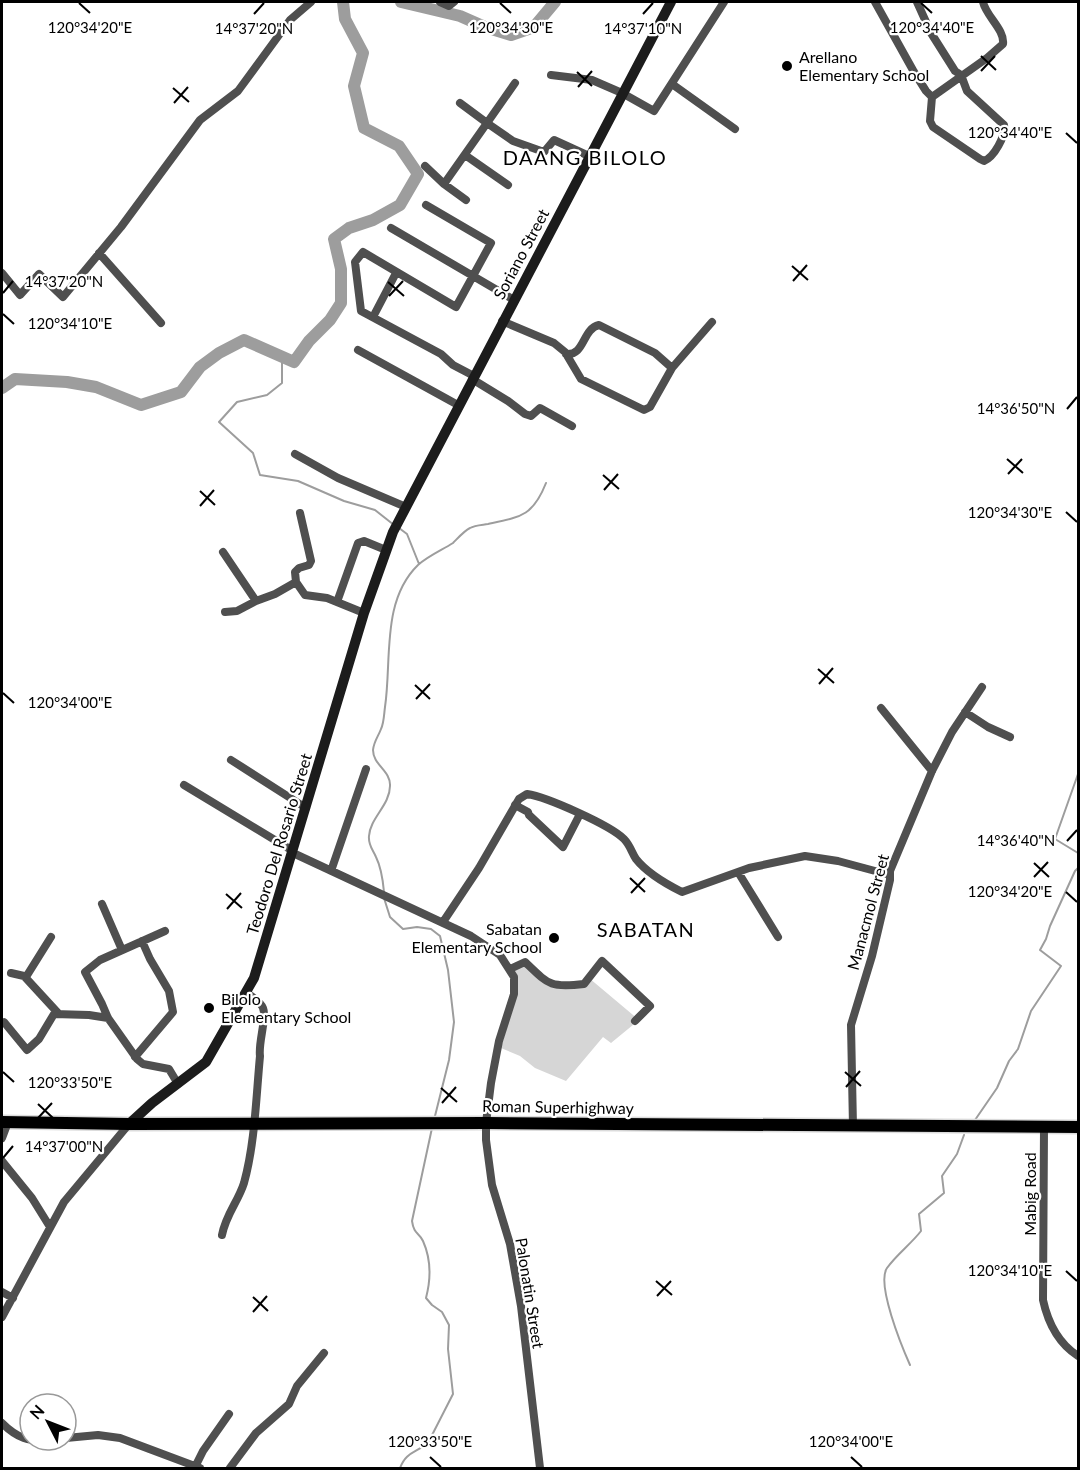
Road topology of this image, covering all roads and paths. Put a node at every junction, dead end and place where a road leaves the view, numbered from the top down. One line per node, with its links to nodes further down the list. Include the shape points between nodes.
1 (311, 2): 26 (street, via 290,20 238,91 200,120)
2 (440, 2): 3 (street, via 448,6)
3 (454, 2)
4 (671, 2): 13 (main road, Soriano Street)
5 (724, 2): 12 (street)
6 (875, 2): 14 (street)
7 (917, 2): 10 (street, via 940,48)
8 (983, 2): 10 (street, via 1004,42)
9 (551, 75): 13 (street, via 592,80)
10 (961, 75): 14 (street); 14 (street, via 967,91 1004,125 1005,132 989,159 980,159 933,128)
11 (515, 83): 16 (street)
12 (672, 84): 13 (street, via 654,111); 17 (street)
13 (622, 93): 19 (main road, Soriano Street)
14 (932, 97)
15 (460, 103): 16 (street)
16 (487, 123): 18 (street); 19 (street, via 526,147 544,152 554,140)
17 (735, 129)
18 (465, 155): 21 (street); 22 (street)
19 (589, 156): 30 (main road, Soriano Street)
20 (425, 166): 21 (street)
21 (444, 183): 23 (street)
22 (508, 185)
23 (466, 200)
24 (426, 205): 29 (street, via 491,243)
25 (391, 228): 29 (street)
26 (99, 253): 27 (street, via 63,297 39,274 20,295); 34 (street)
27 (2, 273)
28 (396, 273): 29 (street, via 456,307); 31 (street); 31 (street, via 363,252 355,262 361,311)
29 (474, 274): 30 (street)
30 (514, 300): 32 (main road, Soriano Street)
31 (373, 317): 38 (street, via 441,354)
32 (502, 321): 36 (street, via 554,343); 38 (main road, Soriano Street)
33 (712, 322): 37 (street)
34 (161, 323)
35 (358, 350): 39 (street)
36 (566, 354): 37 (street, via 577,352 591,329 599,325 655,353); 37 (street, via 581,379 642,410 650,407)
37 (672, 368)
38 (473, 377): 39 (main road, Soriano Street); 40 (street, via 527,415 540,408)
39 (458, 405): 42 (main road, Soriano Street)
40 (572, 426)
41 (295, 454): 42 (street, via 338,478)
42 (406, 507): 44 (main road, Soriano Street)
43 (300, 513): 47 (street, via 311,561 297,569)
44 (396, 526): 45 (main road, Teodoro Del Rosario Street)
45 (386, 550): 49 (street, via 363,541 358,543); 51 (main road, Teodoro Del Rosario Street)
46 (223, 552): 48 (street)
47 (296, 582): 48 (street); 49 (street, via 307,596)
48 (256, 601): 50 (street, via 237,611)
49 (337, 602): 51 (street)
50 (225, 612)
51 (364, 613): 61 (main road, Teodoro Del Rosario Street)
52 (982, 687): 54 (street, Manacmol Street)
53 (881, 708): 58 (street)
54 (965, 712): 55 (street); 58 (street, Manacmol Street)
55 (1010, 737)
56 (231, 760): 61 (street)
57 (366, 769): 64 (street)
58 (932, 771): 66 (street, Manacmol Street)
59 (184, 785): 63 (street)
60 (515, 805): 62 (street, via 529,794); 62 (street, via 528,812 563,847); 68 (street)
61 (306, 808): 63 (main road, Teodoro Del Rosario Street)
62 (580, 814): 65 (street, via 619,835 641,864 682,892)
63 (293, 852): 64 (street); 77 (main road, Teodoro Del Rosario Street)
64 (331, 871): 68 (street)
65 (738, 872): 66 (street, via 805,856); 71 (street)
66 (890, 875): 88 (street, Manacmol Street, via 851,1025)
67 (102, 904): 73 (street)
68 (443, 922): 74 (street, via 493,949)
69 (165, 931): 72 (street)
70 (51, 937): 76 (street)
71 (778, 937)
72 (142, 941): 73 (street); 82 (street, via 170,991 173,1012)
73 (122, 950): 79 (street, via 85,971)
74 (510, 969): 80 (street, via 525,962 544,980 560,987 584,984 602,961 650,1006); 86 (street, Palonatin Street, via 514,994 497,1048)
75 (11, 973): 76 (street)
76 (26, 978): 78 (street)
77 (246, 992): 83 (main road, Teodoro Del Rosario Street, via 206,1062); 85 (street, via 264,1011)
78 (58, 1013): 79 (street); 81 (street, via 27,1050)
79 (108, 1018): 82 (street)
80 (635, 1021)
81 (2, 1023)
82 (135, 1057): 83 (street, via 143,1064 169,1069)
83 (178, 1084): 87 (main road, Teodoro Del Rosario Street)
84 (5, 1122): 87 (main road, Roman Superhighway); 91 (street)
85 (254, 1123): 86 (main road, Roman Superhighway); 87 (main road, Roman Superhighway); 94 (street, via 244,1180)
86 (486, 1123): 88 (main road, Roman Superhighway); 106 (street, Palonatin Street, via 490,1173 510,1244 521,1306)
87 (129, 1124): 93 (street, via 74,1189)
88 (853, 1127): 90 (main road, Roman Superhighway)
89 (1078, 1127): 90 (main road, Roman Superhighway)
90 (1044, 1128): 99 (street, Mabig Road, via 1043,1300 1057,1335)
91 (2, 1138)
92 (2, 1161): 93 (street)
93 (50, 1227): 96 (street)
94 (222, 1235)
95 (2, 1292): 96 (street)
96 (13, 1298): 97 (street)
97 (2, 1317)
98 (324, 1353): 105 (street, via 297,1386 289,1404 256,1433)
99 (1078, 1356)
100 (229, 1414): 104 (street, via 203,1451)
101 (2, 1424): 102 (street)
102 (18, 1437)
103 (78, 1437): 104 (street, via 120,1438)
104 (197, 1468)
105 (230, 1468)
106 (540, 1468)

